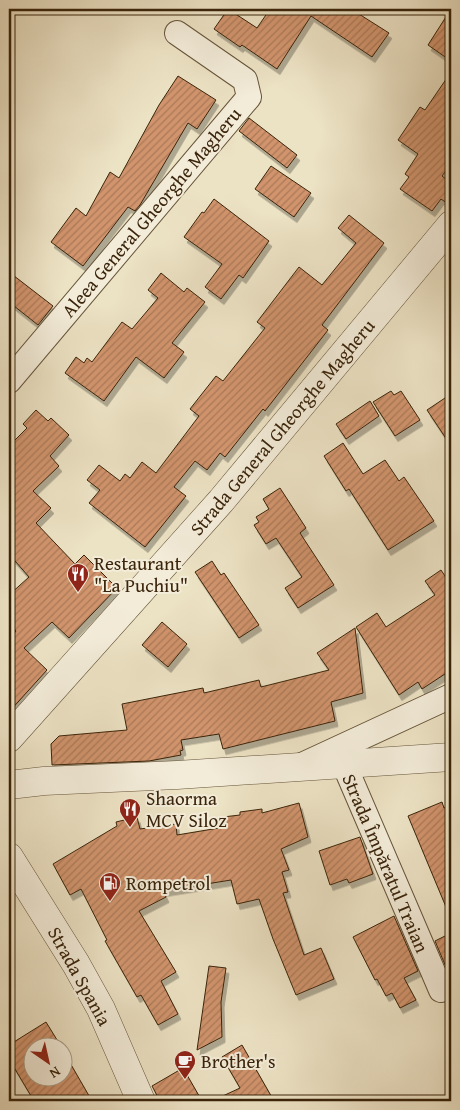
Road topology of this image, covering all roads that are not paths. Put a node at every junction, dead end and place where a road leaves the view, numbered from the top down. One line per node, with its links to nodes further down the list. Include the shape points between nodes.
1 (177, 33): 3 (street, Aleea General Gheorghe Magheru, via 245,80 249,96)
2 (451, 225): 5 (street, Strada General Gheorghe Magheru, via 221,501)
3 (9, 381)
4 (451, 696): 8 (street)
5 (9, 738)
6 (451, 757): 7 (street, Strada Împăratul Traian)
7 (344, 764): 8 (street, Strada Împăratul Traian); 11 (street, Strada Împăratul Traian)
8 (298, 766): 9 (street, Strada Împăratul Traian)
9 (9, 785)
10 (9, 857): 12 (street, Strada Spania, via 101,1009)
11 (441, 990)
12 (141, 1101)

